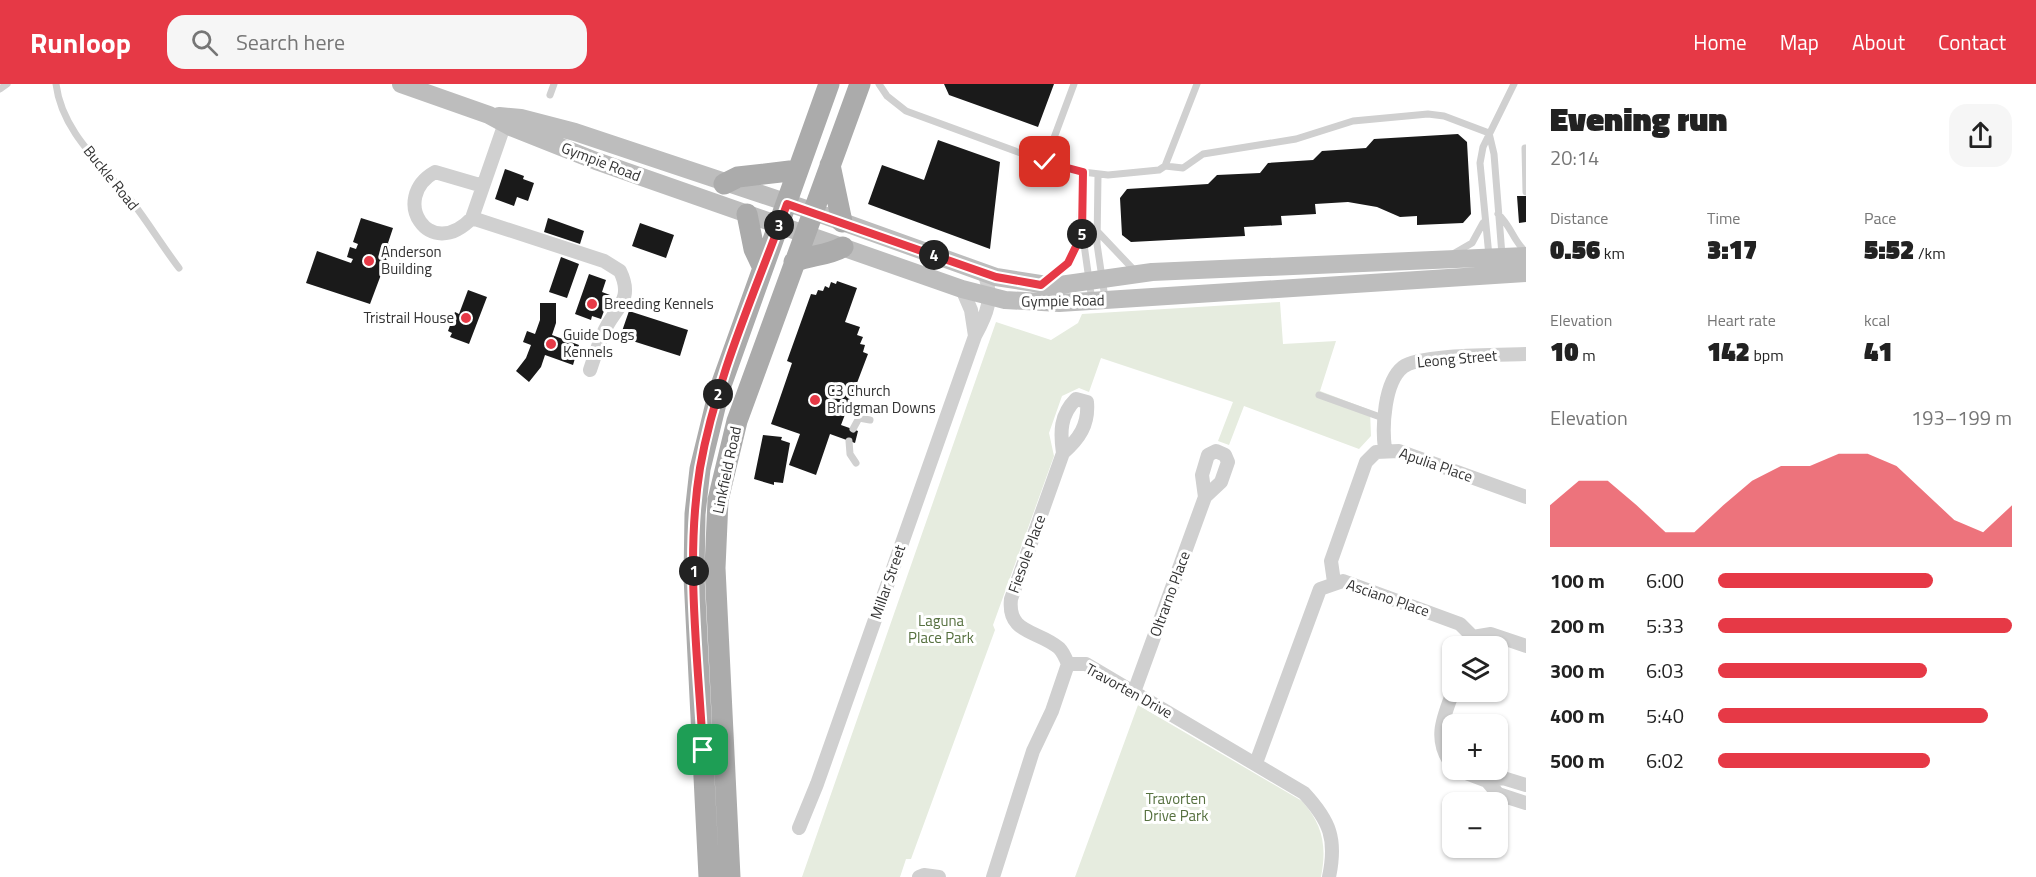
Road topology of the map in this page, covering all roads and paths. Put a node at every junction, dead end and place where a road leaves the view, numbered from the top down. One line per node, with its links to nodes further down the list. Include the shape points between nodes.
1 (7, 84): 11 (lane)
2 (56, 84): 41 (lane, Buckle Road, via 60,107 71,128)
3 (401, 84): 13 (main road, Gympie Road)
4 (554, 84): 12 (lane)
5 (829, 84): 19 (main road, Linkfield Road)
6 (860, 84): 17 (main road, Linkfield Road)
7 (879, 84): 16 (lane, via 906,111)
8 (1074, 84): 16 (lane)
9 (1197, 84): 18 (lane)
10 (1514, 84): 14 (lane)
11 (0, 89)
12 (550, 95)
13 (497, 119): 22 (main road, Gympie Road, via 548,124); 23 (street); 27 (main road, Gympie Road, via 596,161)
14 (1489, 133): 18 (lane, via 1428,114 1353,121 1296,139 1203,154 1183,168); 28 (lane); 30 (lane, via 1480,163)
15 (1525, 148): 24 (lane)
16 (1045, 162): 20 (lane)
17 (830, 165): 26 (main road, Linkfield Road); 31 (main road)
18 (1166, 166): 21 (lane)
19 (798, 170): 22 (main road, via 738,177); 25 (main road, Linkfield Road)
20 (1083, 172): 21 (lane); 35 (lane)
21 (1098, 176): 33 (lane)
22 (724, 184): 25 (main road, Gympie Road)
23 (483, 186): 29 (street); 29 (street, via 435,172 424,178 417,193 416,216 435,233 461,229)
24 (1526, 192)
25 (787, 204): 26 (main road, Gympie Road); 32 (main road, Linkfield Road)
26 (812, 211): 31 (main road, Gympie Road); 34 (main road, Linkfield Road)
27 (747, 213): 32 (main road, Gympie Road); 42 (main road, via 754,249)
28 (1498, 214): 37 (lane, via 1510,225); 40 (lane)
29 (472, 218): 53 (street, via 604,261 620,271 626,293 603,333)
30 (1484, 220): 38 (lane, via 1472,243); 40 (lane)
31 (842, 222): 43 (main road, Gympie Road)
32 (779, 224): 34 (main road, Gympie Road); 42 (main road, Linkfield Road)
33 (1097, 231): 44 (lane); 46 (lane)
34 (805, 233): 36 (main road, Gympie Road); 39 (main road, Linkfield Road)
35 (1082, 234): 46 (lane); 47 (lane, via 1068,263)
36 (843, 247): 39 (main road, via 830,255); 48 (main road, Gympie Road)
37 (1526, 254): 40 (main road, Gympie Road)
38 (1445, 258): 40 (main road, Gympie Road); 44 (main road, Gympie Road)
39 (794, 262): 78 (main road, Linkfield Road, via 731,438 716,516 715,568)
40 (1496, 266): 45 (main road, Gympie Road); 50 (main road, Gympie Road)
41 (178, 268)
42 (763, 268): 77 (main road, Linkfield Road, via 713,411 696,506 694,577)
43 (984, 273): 47 (main road, Gympie Road); 49 (street)
44 (1138, 273): 46 (main road, Gympie Road)
45 (1526, 273)
46 (1095, 280): 47 (main road, Gympie Road); 50 (lane); 50 (lane)
47 (1041, 285)
48 (962, 289): 49 (main road, Gympie Road); 51 (street, Millar Street, via 971,310)
49 (990, 297): 50 (main road, Gympie Road, via 1024,303); 51 (street, Millar Street, via 988,311)
50 (1099, 300)
51 (975, 336): 76 (street, Millar Street)
52 (1526, 354): 55 (street, Leong Street, via 1412,362 1401,368)
53 (590, 370)
54 (1319, 395): 55 (lane)
55 (1383, 418): 59 (street, Leong Street)
56 (870, 420): 57 (lane, via 859,418)
57 (853, 429)
58 (849, 441): 61 (lane)
59 (1385, 449): 63 (street, Apulia Place, via 1399,450); 64 (street, Apulia Place, via 1366,462 1331,561)
60 (1063, 453): 68 (street, Fiesole Place, via 1009,613 1016,623 1060,649)
61 (856, 463)
62 (1205, 497): 69 (street, Oltrarno Place)
63 (1526, 497)
64 (1334, 582): 65 (street, Asciano Place, via 1343,581 1460,624); 72 (street, Asciano Place, via 1320,589)
65 (1467, 636)
66 (1508, 640): 67 (street, Asciano Place)
67 (1526, 646)
68 (1068, 664): 69 (street, Travorten Drive, via 1086,664); 81 (street, Travorten Drive, via 1033,751)
69 (1134, 692): 72 (street, Travorten Drive)
70 (1442, 721): 71 (street)
71 (1442, 748)
72 (1256, 763): 82 (street, Travorten Drive, via 1304,793 1320,811 1333,844)
73 (1487, 781): 74 (street, via 1503,778); 75 (street, via 1498,794)
74 (1526, 785)
75 (1526, 803)
76 (799, 828)
77 (709, 877)
78 (730, 877)
79 (919, 877): 80 (street)
80 (939, 877)
81 (991, 877)
82 (1329, 877)

